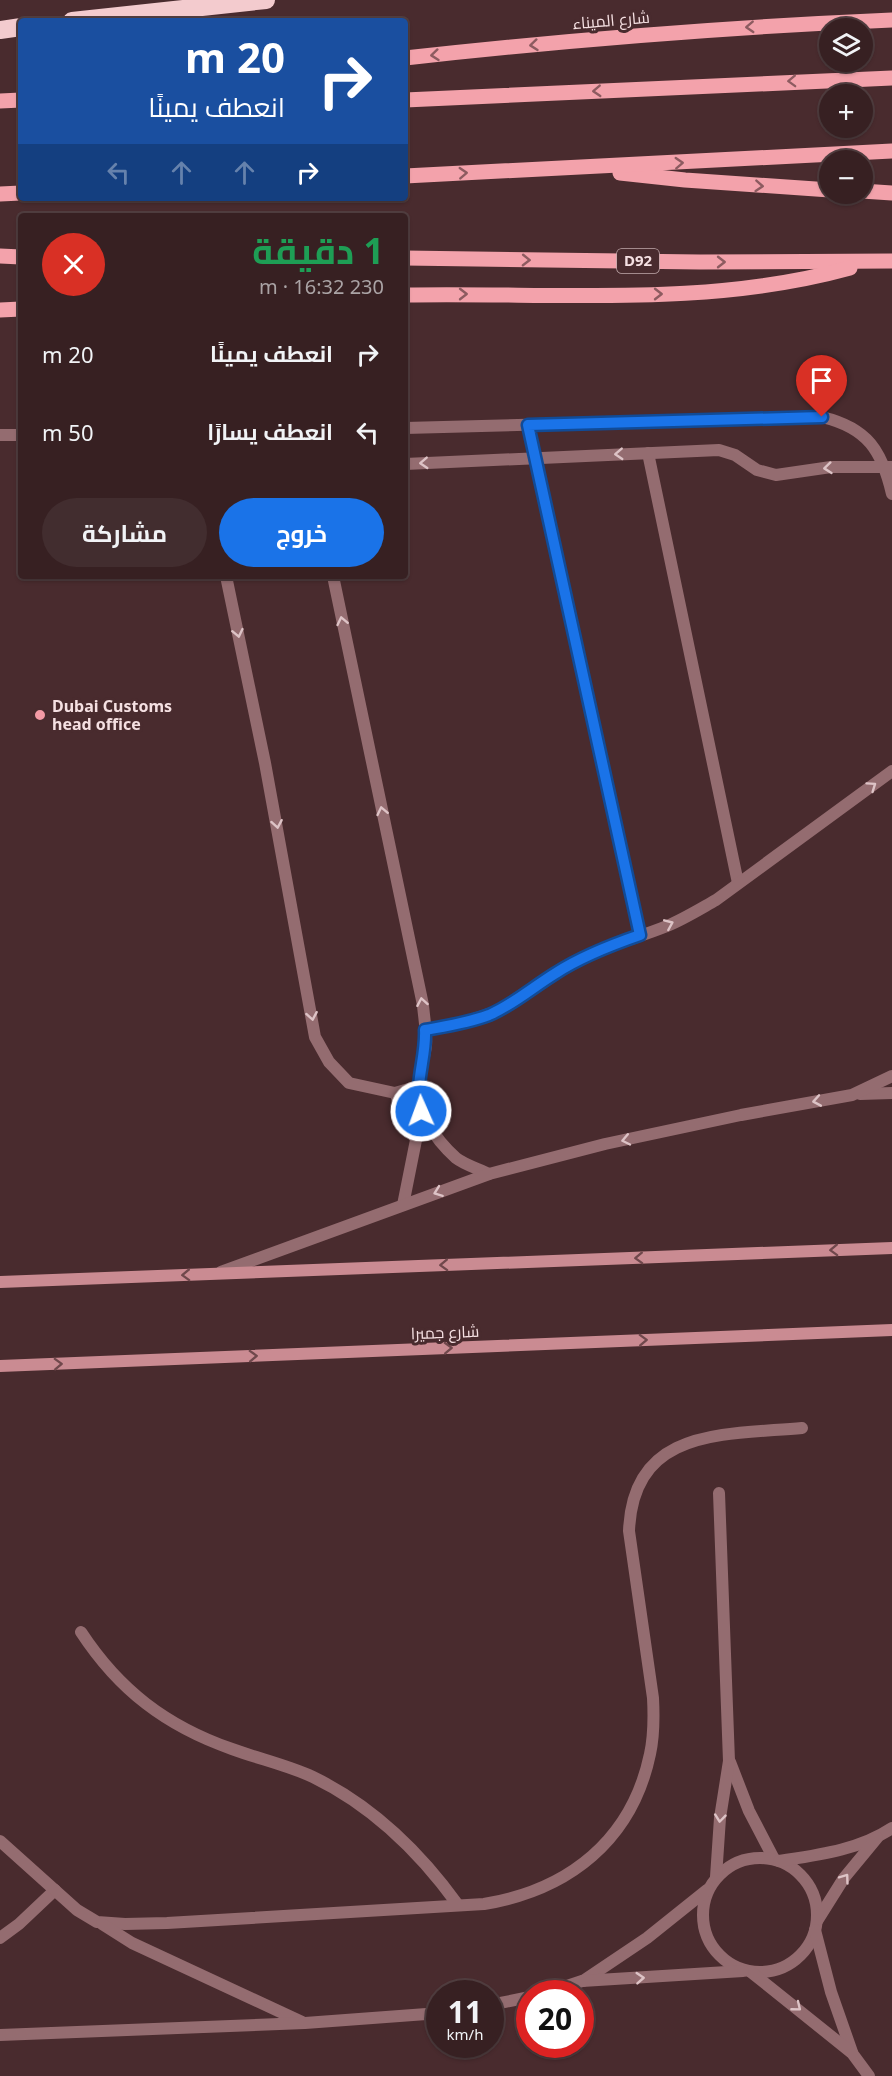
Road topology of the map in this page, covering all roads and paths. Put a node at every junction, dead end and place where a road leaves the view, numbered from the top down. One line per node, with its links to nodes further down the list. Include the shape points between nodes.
1 (266, 0): 2 (highway)
2 (100, 18)
3 (892, 20): 6 (main road, شارع الميناء, one-way to 6, via 614,37)
4 (18, 27): 5 (highway)
5 (0, 30)
6 (408, 58)
7 (892, 78): 9 (main road, one-way to 9)
8 (18, 100): 10 (main road)
9 (408, 100)
10 (0, 101)
11 (892, 151): 12 (main road, one-way to 11)
12 (575, 168): 13 (main road, one-way to 12); 14 (main road, one-way to 14)
13 (408, 176)
14 (819, 189)
15 (873, 192): 17 (main road)
16 (18, 193): 18 (main road)
17 (892, 193)
18 (0, 194)
19 (0, 256): 20 (main road)
20 (18, 257)
21 (408, 258): 23 (main road, D92, one-way to 23)
22 (892, 261): 23 (main road, D92)
23 (870, 262): 24 (main road, one-way to 23, via 690,294 781,284)
24 (408, 295)
25 (18, 309): 26 (main road)
26 (0, 310)
27 (528, 425): 28 (street); 32 (street); 34 (street, via 822,417 862,434)
28 (408, 428)
29 (0, 435): 30 (street)
30 (18, 435)
31 (648, 453): 32 (street, one-way to 32); 34 (street, one-way to 31, via 831,467 776,475 718,450); 39 (street)
32 (535, 458): 33 (street, one-way to 33); 40 (street)
33 (408, 464)
34 (889, 468): 35 (street)
35 (892, 494)
36 (227, 579): 44 (street, one-way to 44, via 315,1037 329,1062 348,1083)
37 (334, 579): 41 (street, one-way to 37, via 423,1005)
38 (892, 771): 39 (street, one-way to 38)
39 (738, 883): 40 (street, one-way to 39, via 692,914)
40 (640, 935): 41 (street, via 583,957 489,1015)
41 (425, 1030): 43 (street)
42 (892, 1076): 46 (street)
43 (419, 1086): 44 (street); 47 (street, via 421,1111 435,1136 457,1159)
44 (395, 1093): 48 (street, via 416,1140)
45 (892, 1093): 46 (street)
46 (852, 1095): 47 (street, one-way to 47, via 605,1144)
47 (489, 1174): 48 (street, one-way to 48)
48 (403, 1205): 50 (street)
49 (892, 1248): 50 (street, one-way to 50)
50 (216, 1274): 51 (street, one-way to 51)
51 (0, 1282)
52 (892, 1330): 53 (street, شارع جميرا, one-way to 52)
53 (0, 1366)
54 (802, 1428): 65 (street, via 700,1438 667,1452 642,1478 629,1512 629,1531 654,1725 651,1752 637,1795 620,1826 603,1846 561,1879 511,1900)
55 (719, 1493): 57 (street)
56 (81, 1632): 65 (street, via 114,1676 181,1728 314,1778 369,1811 417,1854)
57 (729, 1761): 61 (street, via 749,1811); 62 (street, one-way to 62)
58 (892, 1828): 59 (street)
59 (878, 1837): 61 (street, via 829,1853); 67 (street, one-way to 59, via 844,1878)
60 (0, 1841): 63 (street)
61 (777, 1860): 62 (street, via 743,1860); 67 (street, via 799,1873 812,1892)
62 (716, 1877): 64 (street)
63 (55, 1890): 66 (street); 68 (street)
64 (708, 1890): 69 (street, via 703,1904 705,1933 722,1957); 70 (street, via 647,1938)
65 (458, 1905): 66 (street, via 167,1923)
66 (97, 1922): 73 (street, via 132,1943)
67 (816, 1927): 69 (street, via 810,1943 790,1963 771,1971); 75 (street, via 831,1992)
68 (0, 1938)
69 (748, 1971): 71 (street, one-way to 69); 75 (street, one-way to 75)
70 (584, 1980)
71 (594, 1980)
72 (426, 2014): 73 (street)
73 (305, 2024): 74 (street)
74 (0, 2035)
75 (852, 2053): 76 (street)
76 (869, 2076)

